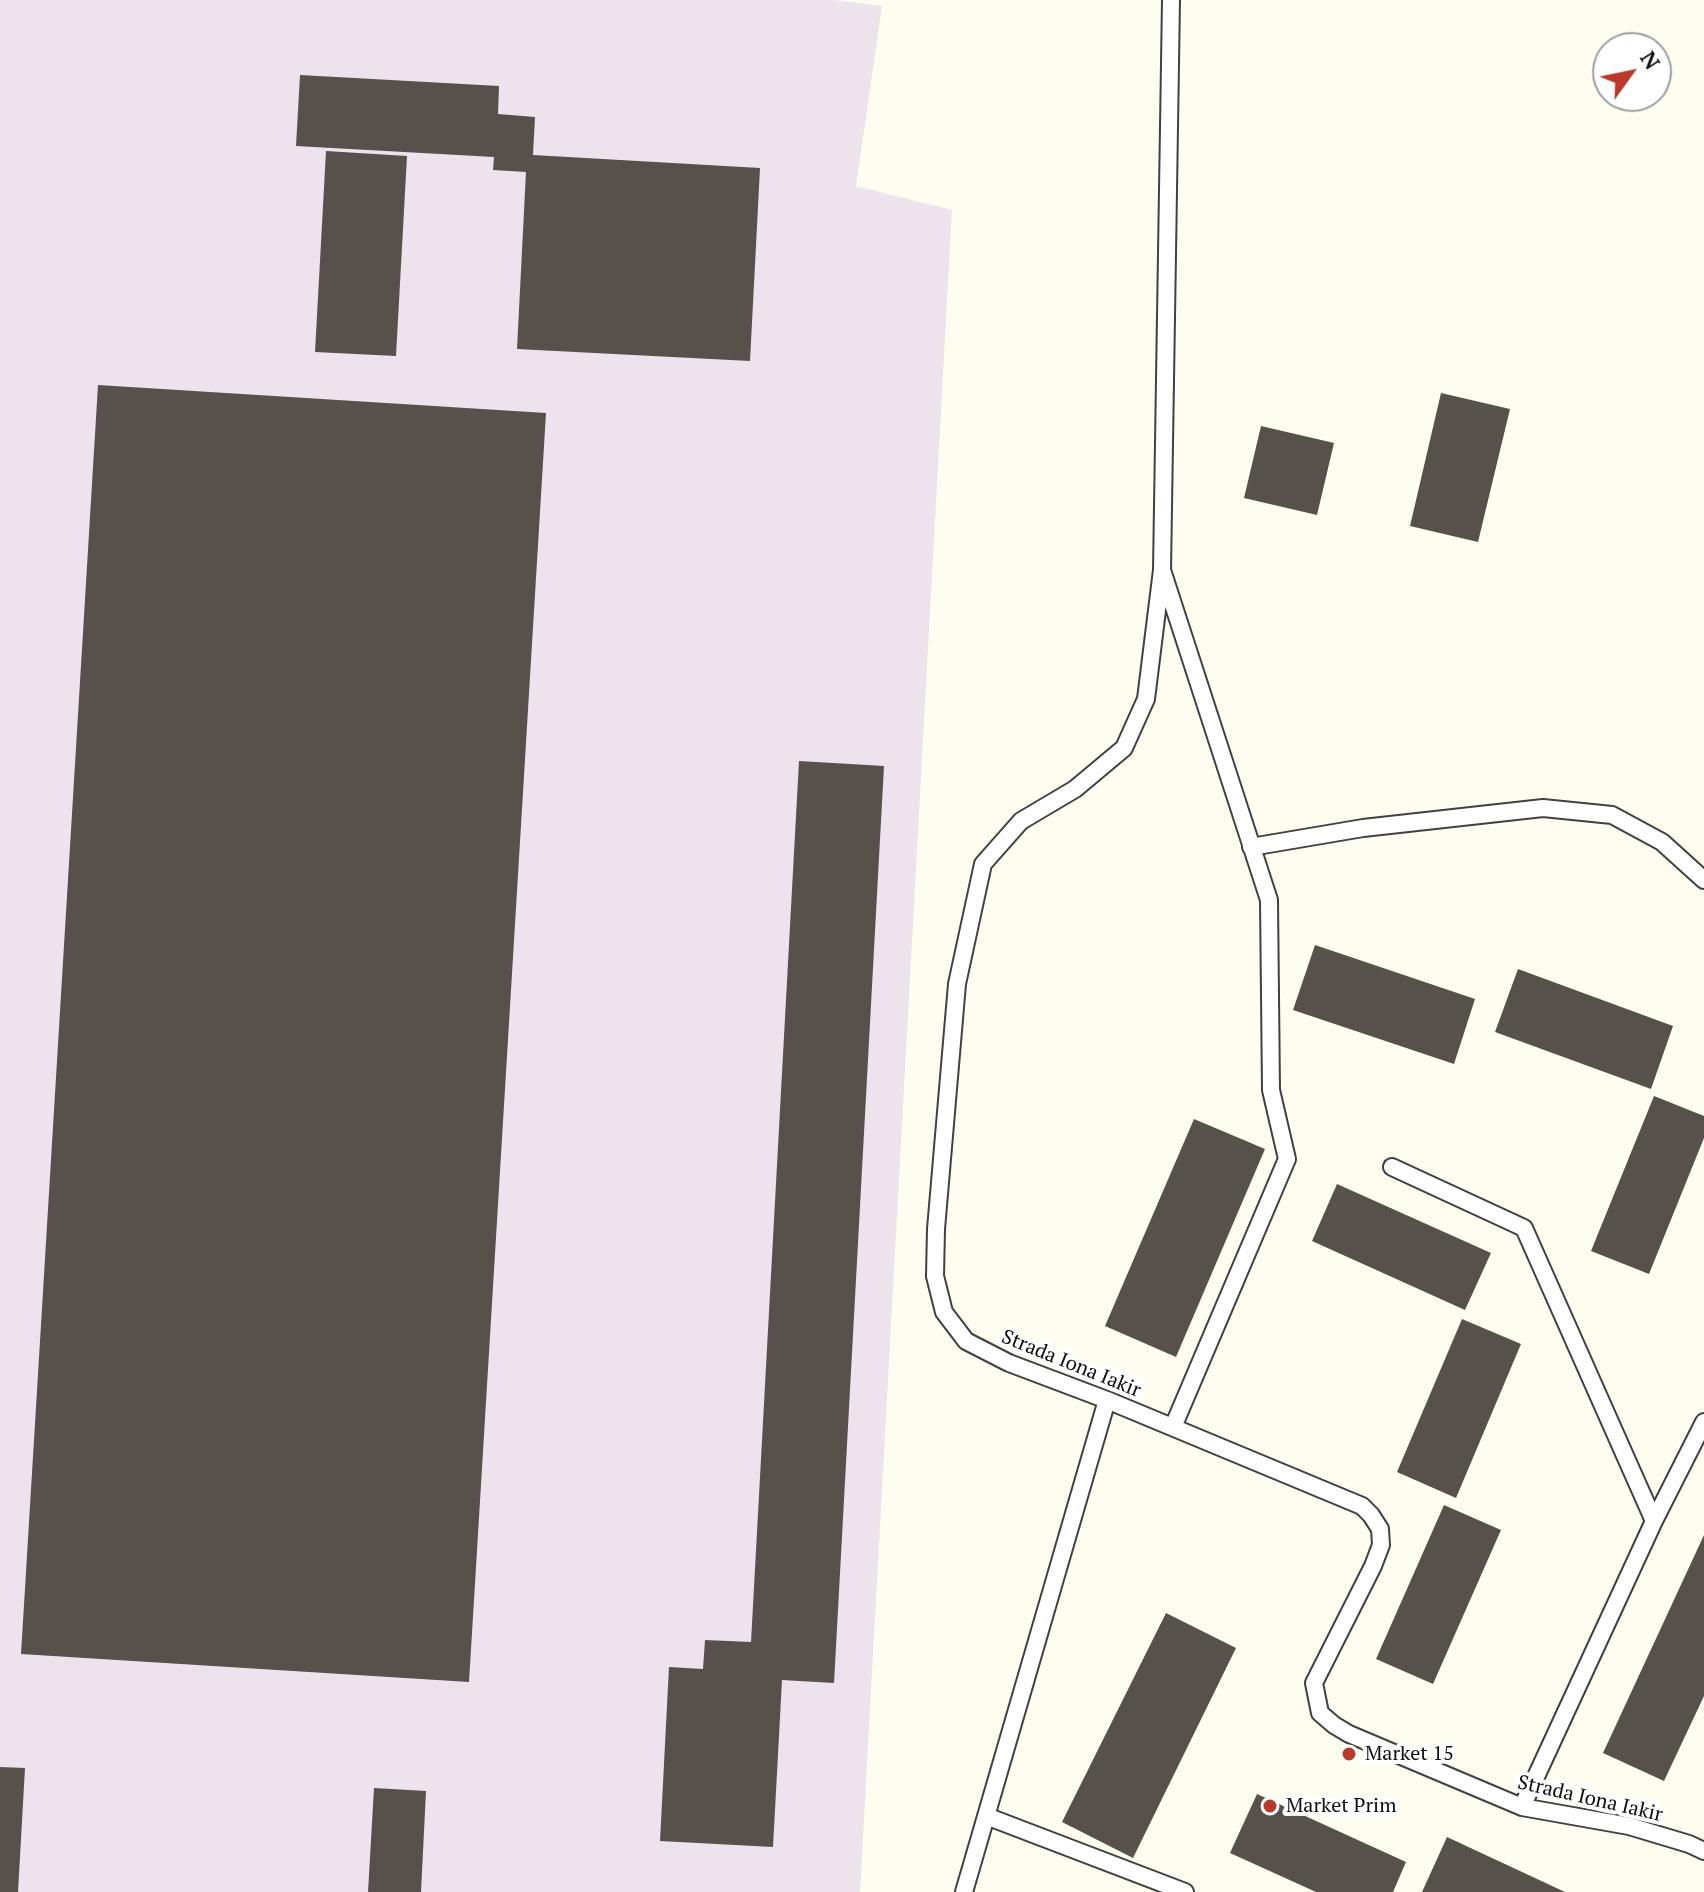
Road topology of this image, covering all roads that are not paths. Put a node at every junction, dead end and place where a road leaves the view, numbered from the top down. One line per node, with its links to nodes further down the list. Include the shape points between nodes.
1 (1171, 0): 2 (lane)
2 (1162, 570): 3 (lane); 6 (lane, Strada Iona Iakir, via 1146,699 1124,748 1075,789 1021,821 983,864 957,984 936,1229 935,1276 944,1312 966,1341)
3 (1251, 847): 4 (lane, via 1543,808 1612,815 1662,842); 8 (lane, via 1269,900 1271,1090 1287,1159)
4 (1704, 880)
5 (1392, 1167): 9 (lane, via 1524,1228)
6 (1107, 1400): 8 (lane, Strada Iona Iakir); 11 (lane)
7 (1704, 1422): 9 (lane)
8 (1173, 1427): 10 (lane, Strada Iona Iakir, via 1362,1506 1371,1515 1380,1529 1381,1545 1314,1683 1320,1713 1349,1734)
9 (1654, 1521): 10 (lane)
10 (1522, 1807): 12 (lane, Strada Iona Iakir, via 1629,1826)
11 (986, 1816): 13 (lane); 14 (lane)
12 (1704, 1851)
13 (964, 1892)
14 (1185, 1892)

